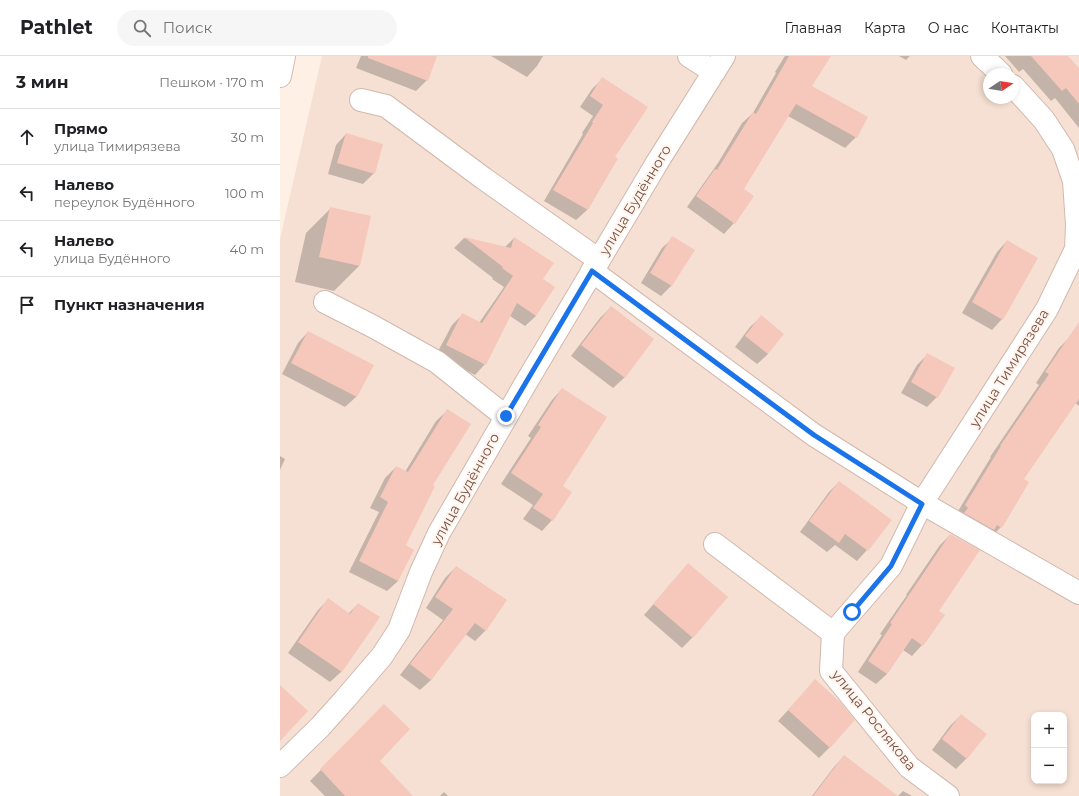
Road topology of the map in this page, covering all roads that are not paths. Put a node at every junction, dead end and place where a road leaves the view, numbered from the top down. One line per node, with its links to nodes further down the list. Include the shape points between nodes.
1 (284, 56): 6 (street)
2 (689, 56): 4 (street)
3 (982, 56): 5 (street)
4 (719, 64): 9 (street, улица Будённого)
5 (995, 68)
6 (280, 76)
7 (1019, 93): 12 (street, улица Тимирязева, via 1044,120 1063,149 1074,181 1076,249 1047,310)
8 (362, 100): 9 (street, via 386,106)
9 (596, 266): 11 (street, улица Будённого); 12 (street, via 814,435)
10 (325, 302): 11 (street, via 437,362)
11 (506, 416): 16 (street, улица Будённого, via 439,533 399,630 382,656 346,698)
12 (922, 504): 14 (street); 15 (street, улица Тимирязева, via 891,566)
13 (715, 544): 15 (street)
14 (1079, 593)
15 (833, 633): 17 (street, улица Рослякова, via 831,671 909,767)
16 (280, 766)
17 (948, 796)

